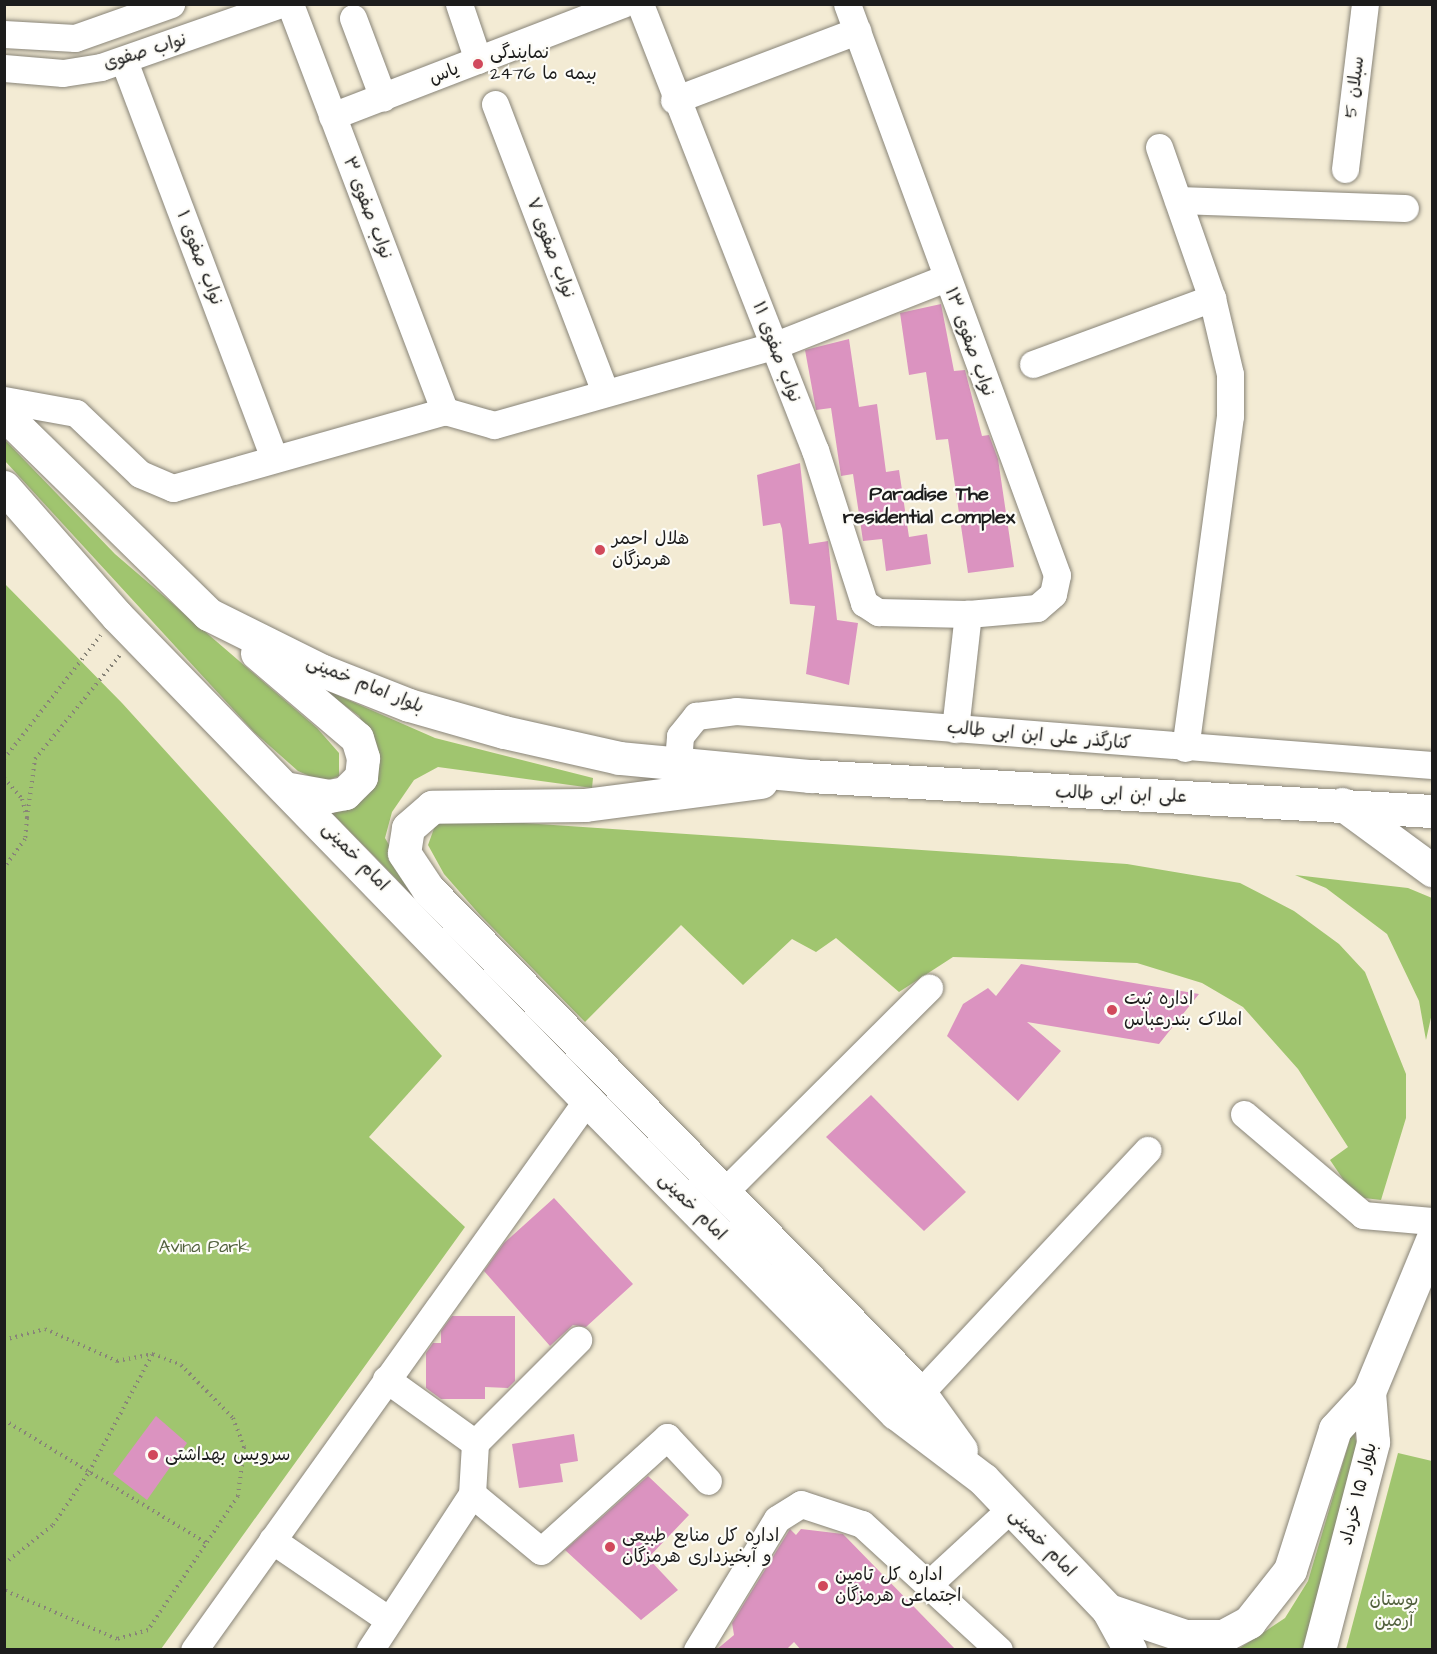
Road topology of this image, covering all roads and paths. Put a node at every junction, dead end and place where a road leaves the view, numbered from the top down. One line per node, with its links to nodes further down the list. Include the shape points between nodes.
1 (171, 4): 11 (street, نواب صفوی, via 75,38)
2 (280, 4): 13 (street, نواب صفوی)
3 (290, 4): 18 (street, نواب صفوی ۳)
4 (459, 4): 12 (street)
5 (622, 4): 12 (street, یاس)
6 (639, 4): 16 (street, نواب صفوی ۱۱)
7 (847, 4): 10 (street, نواب صفوی ۱۳)
8 (1365, 4): 20 (street, سبلان 5)
9 (353, 18): 15 (street)
10 (857, 31): 16 (street); 23 (street, نواب صفوی ۱۳)
11 (4, 34)
12 (478, 60): 15 (street, یاس)
13 (124, 61): 14 (street, نواب صفوی, via 63,73); 31 (street, نواب صفوی ۱)
14 (4, 68)
15 (383, 98): 18 (street, یاس)
16 (674, 100): 25 (street, نواب صفوی ۱۱)
17 (495, 104): 27 (street, نواب صفوی ۷)
18 (332, 116): 29 (street, نواب صفوی ۳)
19 (1159, 147): 21 (street)
20 (1346, 169)
21 (1178, 200): 22 (street); 24 (street)
22 (1405, 208)
23 (946, 278): 25 (street); 34 (street, نواب صفوی ۱۳, via 1057,575 1053,594 1037,608)
24 (1212, 298): 26 (street); 37 (street, via 1230,374 1230,416)
25 (773, 346): 27 (street); 34 (street, نواب صفوی ۱۱, via 815,450 864,603 878,612)
26 (1033, 364)
27 (605, 392): 29 (street, via 494,425)
28 (4, 400): 31 (street, via 76,413 154,484 173,488)
29 (445, 411): 31 (street)
30 (4, 414): 33 (main road, بلوار امام خمینی)
31 (273, 455)
32 (4, 487): 35 (main road)
33 (208, 614): 39 (main road, بلوار امام خمینی, via 323,671 409,705 586,753); 43 (main road, via 357,738 361,777 345,793 329,796)
34 (968, 614): 36 (street)
35 (127, 626): 38 (path); 43 (main road); 46 (path, via 35,759)
36 (955, 729): 37 (street, کنارگذر علی ابن ابی طالب); 39 (street, کنارگذر علی ابن ابی طالب, via 736,711 696,716 680,736)
37 (1185, 748): 40 (street, کنارگذر علی ابن ابی طالب)
38 (4, 759)
39 (678, 760): 41 (main road, بلوار امام خمینی)
40 (1432, 765)
41 (810, 776): 44 (main road, علی ابن ابی طالب, via 994,790); 53 (main road, via 585,806 463,802 432,807 408,828 404,853 428,889)
42 (4, 778): 46 (path, via 22,799)
43 (290, 789): 50 (main road, امام خمینی)
44 (1341, 803): 45 (main road, علی ابن ابی طالب); 48 (main road)
45 (1432, 811)
46 (27, 818): 47 (path, via 25,839)
47 (4, 868)
48 (1432, 870)
49 (929, 988): 53 (street)
50 (587, 1100): 59 (street); 65 (main road, امام خمینی, via 897,1413)
51 (1244, 1114): 54 (street, via 1364,1215)
52 (1147, 1150): 61 (street)
53 (723, 1193): 61 (main road)
54 (1432, 1221)
55 (1432, 1240): 60 (main road, بلوار ۱۵ خرداد)
56 (4, 1340): 58 (path, via 45,1329 117,1361)
57 (578, 1340): 63 (street)
58 (153, 1354): 64 (path); 70 (path, via 181,1365 233,1418 244,1447 238,1496)
59 (386, 1379): 63 (street); 69 (street)
60 (1369, 1392): 74 (main road, via 1335,1429 1290,1570 1249,1622 1223,1636 1185,1636); 81 (main road, بلوار ۱۵ خرداد, via 1373,1442)
61 (920, 1394): 65 (main road)
62 (4, 1420): 64 (path)
63 (475, 1443): 67 (street)
64 (89, 1472): 70 (path); 71 (path, via 53,1525)
65 (983, 1479): 68 (main road, امام خمینی)
66 (708, 1481): 67 (street, via 667,1437 541,1551)
67 (472, 1494): 75 (street)
68 (1009, 1510): 72 (street); 74 (main road, امام خمینی)
69 (272, 1540): 75 (street); 76 (street)
70 (206, 1544): 73 (path, via 148,1630 117,1639)
71 (4, 1564)
72 (930, 1583): 78 (street, via 862,1524 801,1504 777,1519); 79 (street)
73 (4, 1590)
74 (1108, 1610): 80 (main road)
75 (389, 1620): 77 (street)
76 (194, 1650)
77 (370, 1650)
78 (697, 1650)
79 (999, 1650)
80 (1130, 1650)
81 (1320, 1650)

